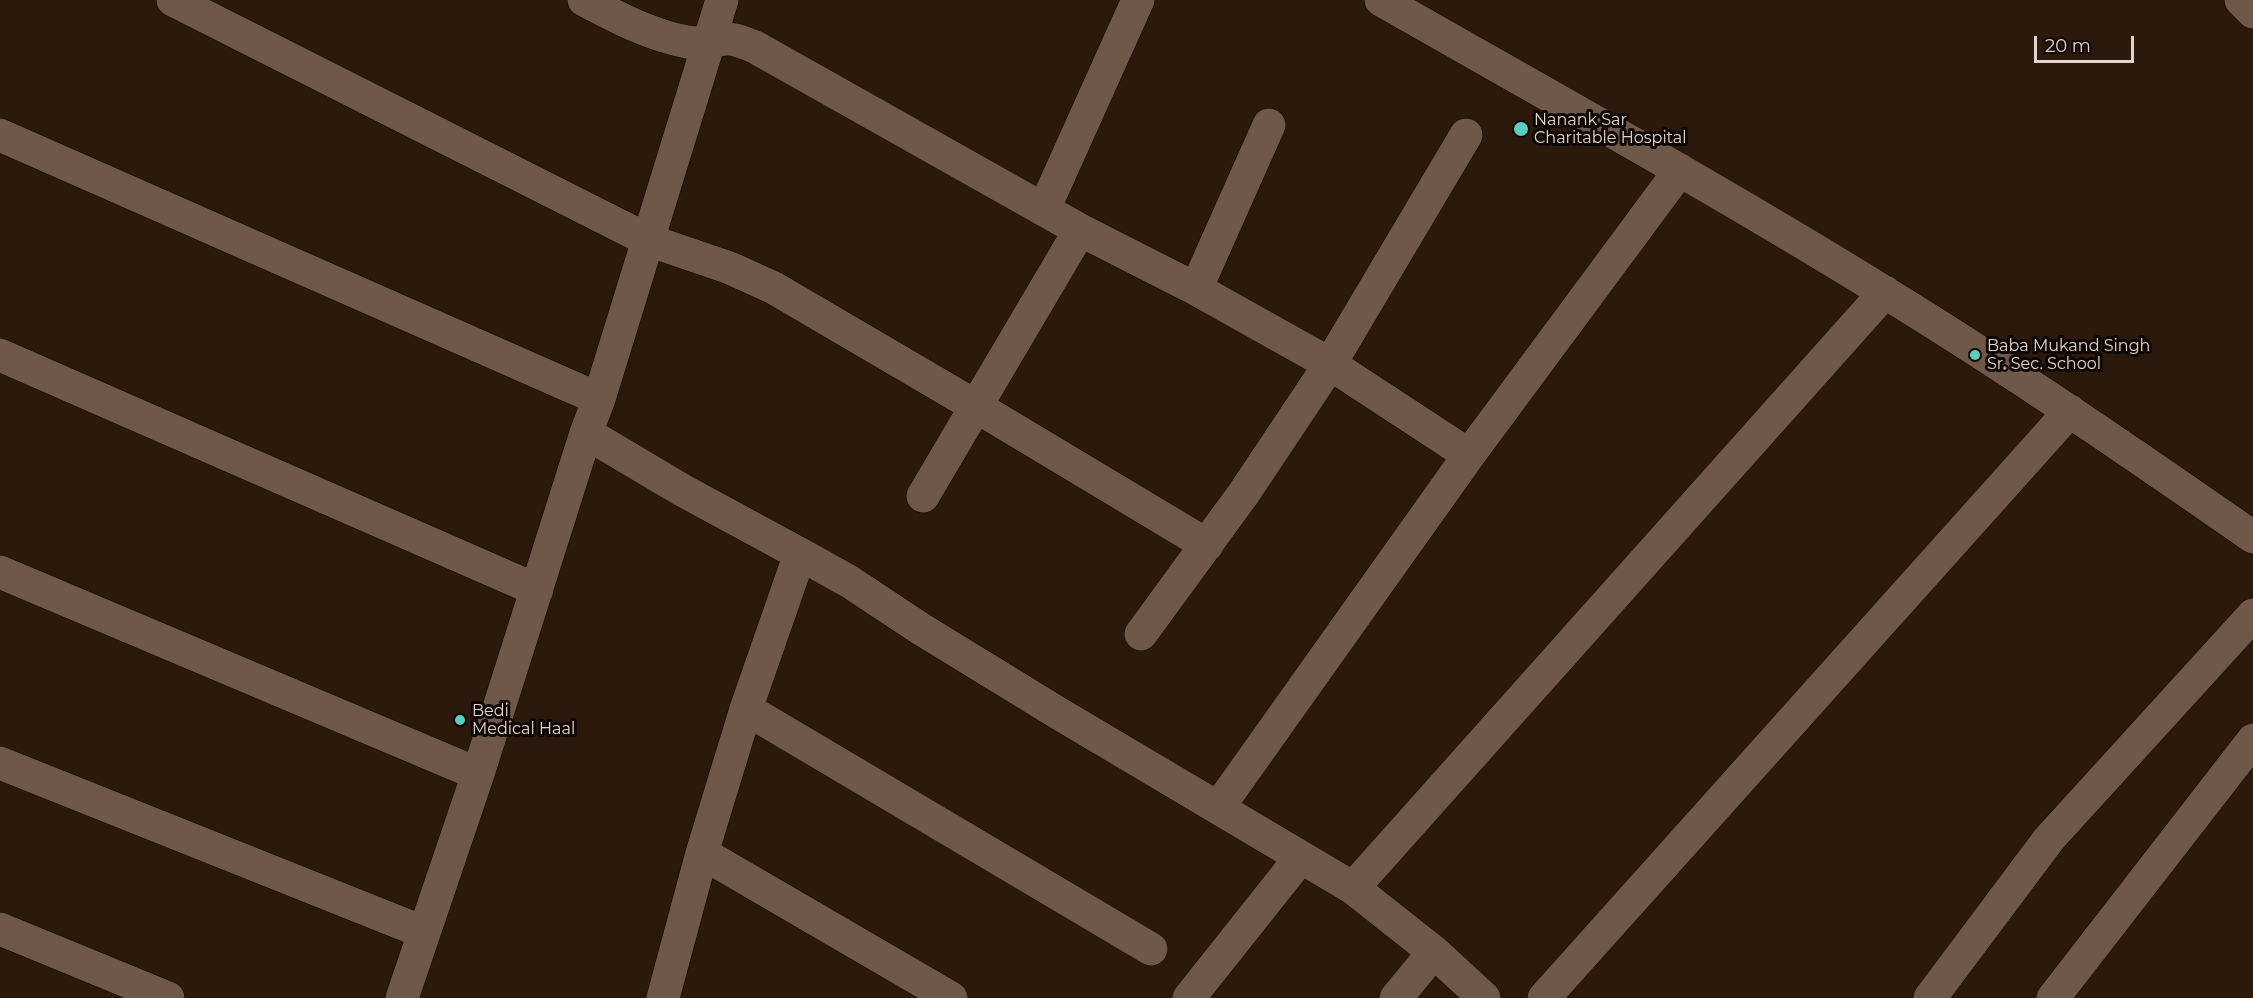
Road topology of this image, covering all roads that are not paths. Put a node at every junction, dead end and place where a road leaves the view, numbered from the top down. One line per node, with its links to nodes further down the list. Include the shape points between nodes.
1 (173, 0): 15 (street)
2 (584, 0): 8 (street, via 663,36 690,43)
3 (722, 0): 8 (street)
4 (1138, 0): 13 (street)
5 (1380, 0): 12 (street)
6 (2241, 0): 7 (street)
7 (2253, 12)
8 (711, 42): 13 (street, via 729,39 755,47); 15 (street)
9 (1269, 125): 16 (street)
10 (0, 135): 20 (street)
11 (1466, 135): 19 (street)
12 (1680, 170): 17 (street); 24 (street)
13 (1044, 209): 14 (street)
14 (1080, 230): 16 (street); 21 (street)
15 (648, 240): 20 (street); 21 (street, via 730,268 774,288)
16 (1196, 289): 19 (street)
17 (1885, 292): 22 (street); 40 (street)
18 (0, 355): 30 (street)
19 (1330, 364): 24 (street); 27 (street)
20 (599, 399): 23 (street)
21 (977, 407): 25 (street); 27 (street)
22 (2070, 411): 26 (street); 46 (street)
23 (586, 433): 28 (street); 30 (street)
24 (1469, 455): 37 (street)
25 (923, 496)
26 (2253, 537)
27 (1207, 545): 32 (street)
28 (800, 554): 33 (street); 37 (street)
29 (0, 572): 36 (street)
30 (537, 590): 36 (street)
31 (2253, 615): 53 (street, via 2049,839)
32 (1141, 634)
33 (746, 709): 38 (street); 43 (street)
34 (2253, 740): 54 (street)
35 (0, 763): 42 (street)
36 (478, 774): 42 (street)
37 (1218, 808): 39 (street)
38 (702, 853): 45 (street); 49 (street)
39 (1302, 858): 40 (street); 50 (street)
40 (1353, 888): 44 (street)
41 (0, 929): 47 (street)
42 (423, 932): 48 (street)
43 (1151, 949)
44 (1434, 952): 51 (street); 52 (street)
45 (670, 995)
46 (1550, 996)
47 (168, 998)
48 (402, 998)
49 (951, 998)
50 (1189, 998)
51 (1396, 998)
52 (1484, 998)
53 (1930, 998)
54 (2053, 998)

